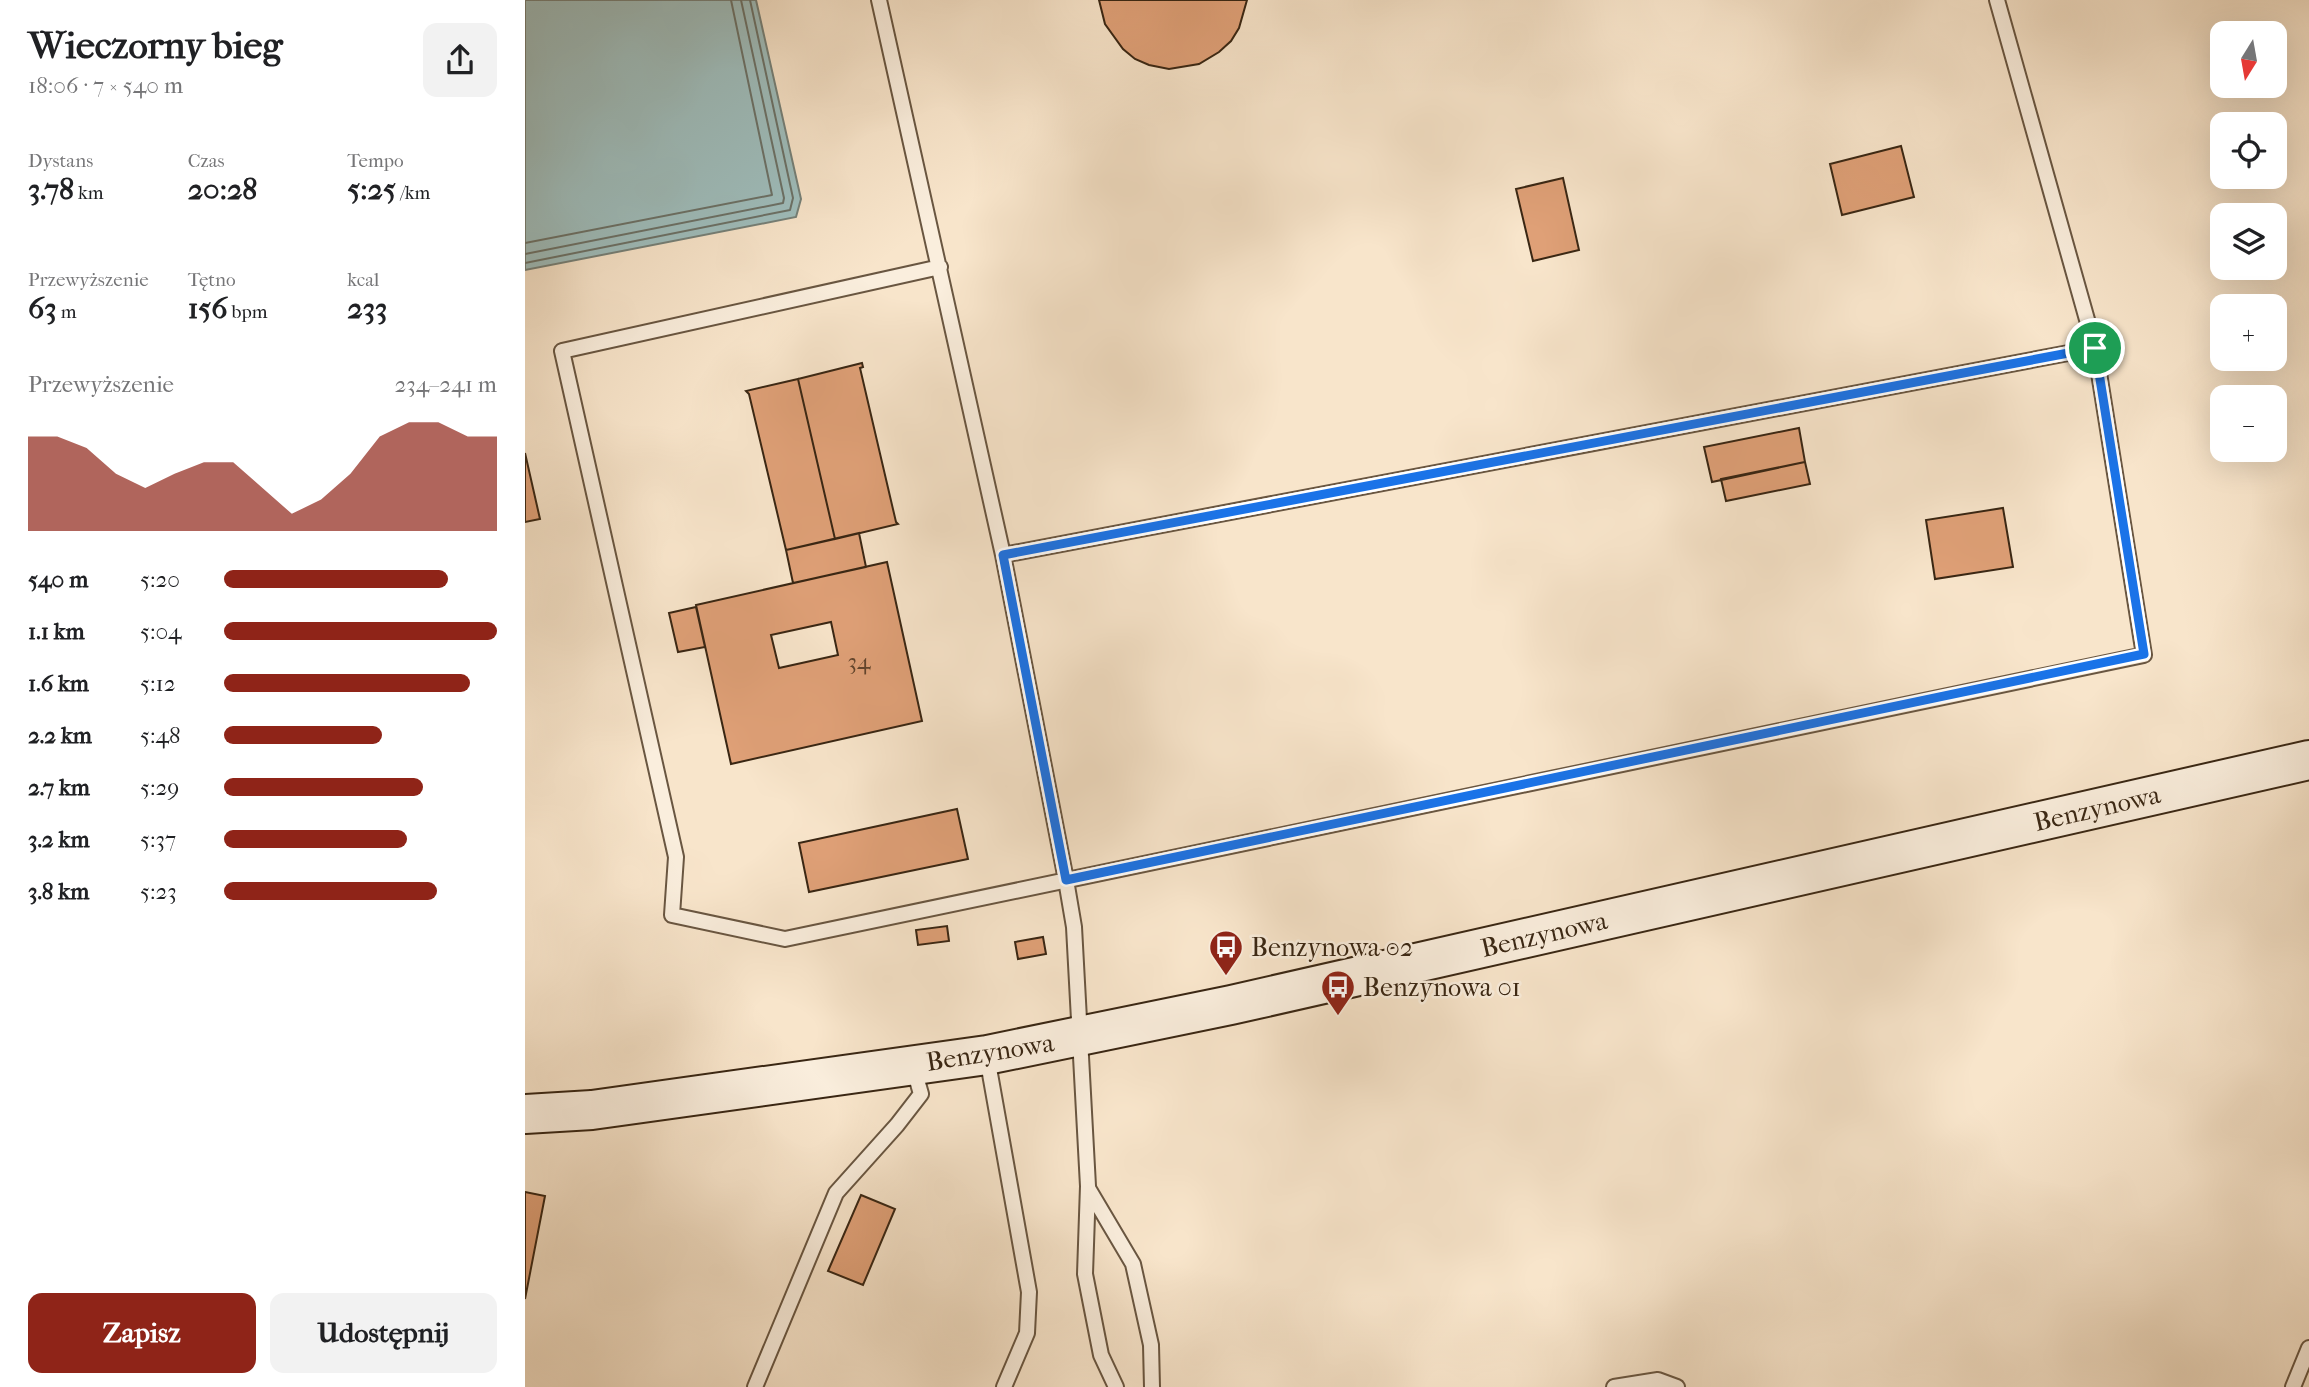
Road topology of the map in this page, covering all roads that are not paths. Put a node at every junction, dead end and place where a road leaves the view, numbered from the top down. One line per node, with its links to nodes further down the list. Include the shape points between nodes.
1 (879, 0): 3 (lane)
2 (1997, 0): 4 (lane)
3 (940, 267): 5 (lane); 7 (lane, via 562,351 675,857 672,915 785,939)
4 (2095, 348): 5 (lane); 7 (lane, via 2144,654)
5 (1003, 555): 7 (lane)
6 (2309, 760): 8 (street, Benzynowa)
7 (1066, 880): 8 (lane, via 1074,928)
8 (1080, 1037): 9 (street, Benzynowa); 12 (lane)
9 (987, 1055): 10 (street, Benzynowa); 15 (lane, via 1029,1292 1027,1332)
10 (913, 1064): 11 (street, Benzynowa, via 592,1111); 14 (lane, via 921,1094 836,1193)
11 (525, 1114)
12 (1088, 1186): 16 (lane, via 1085,1274 1101,1355); 17 (lane, via 1133,1264 1151,1345)
13 (2309, 1348): 20 (lane)
14 (755, 1387)
15 (1004, 1387)
16 (1116, 1387)
17 (1152, 1387)
18 (1614, 1387): 19 (lane, via 1658,1380)
19 (1677, 1387)
20 (2293, 1387)

